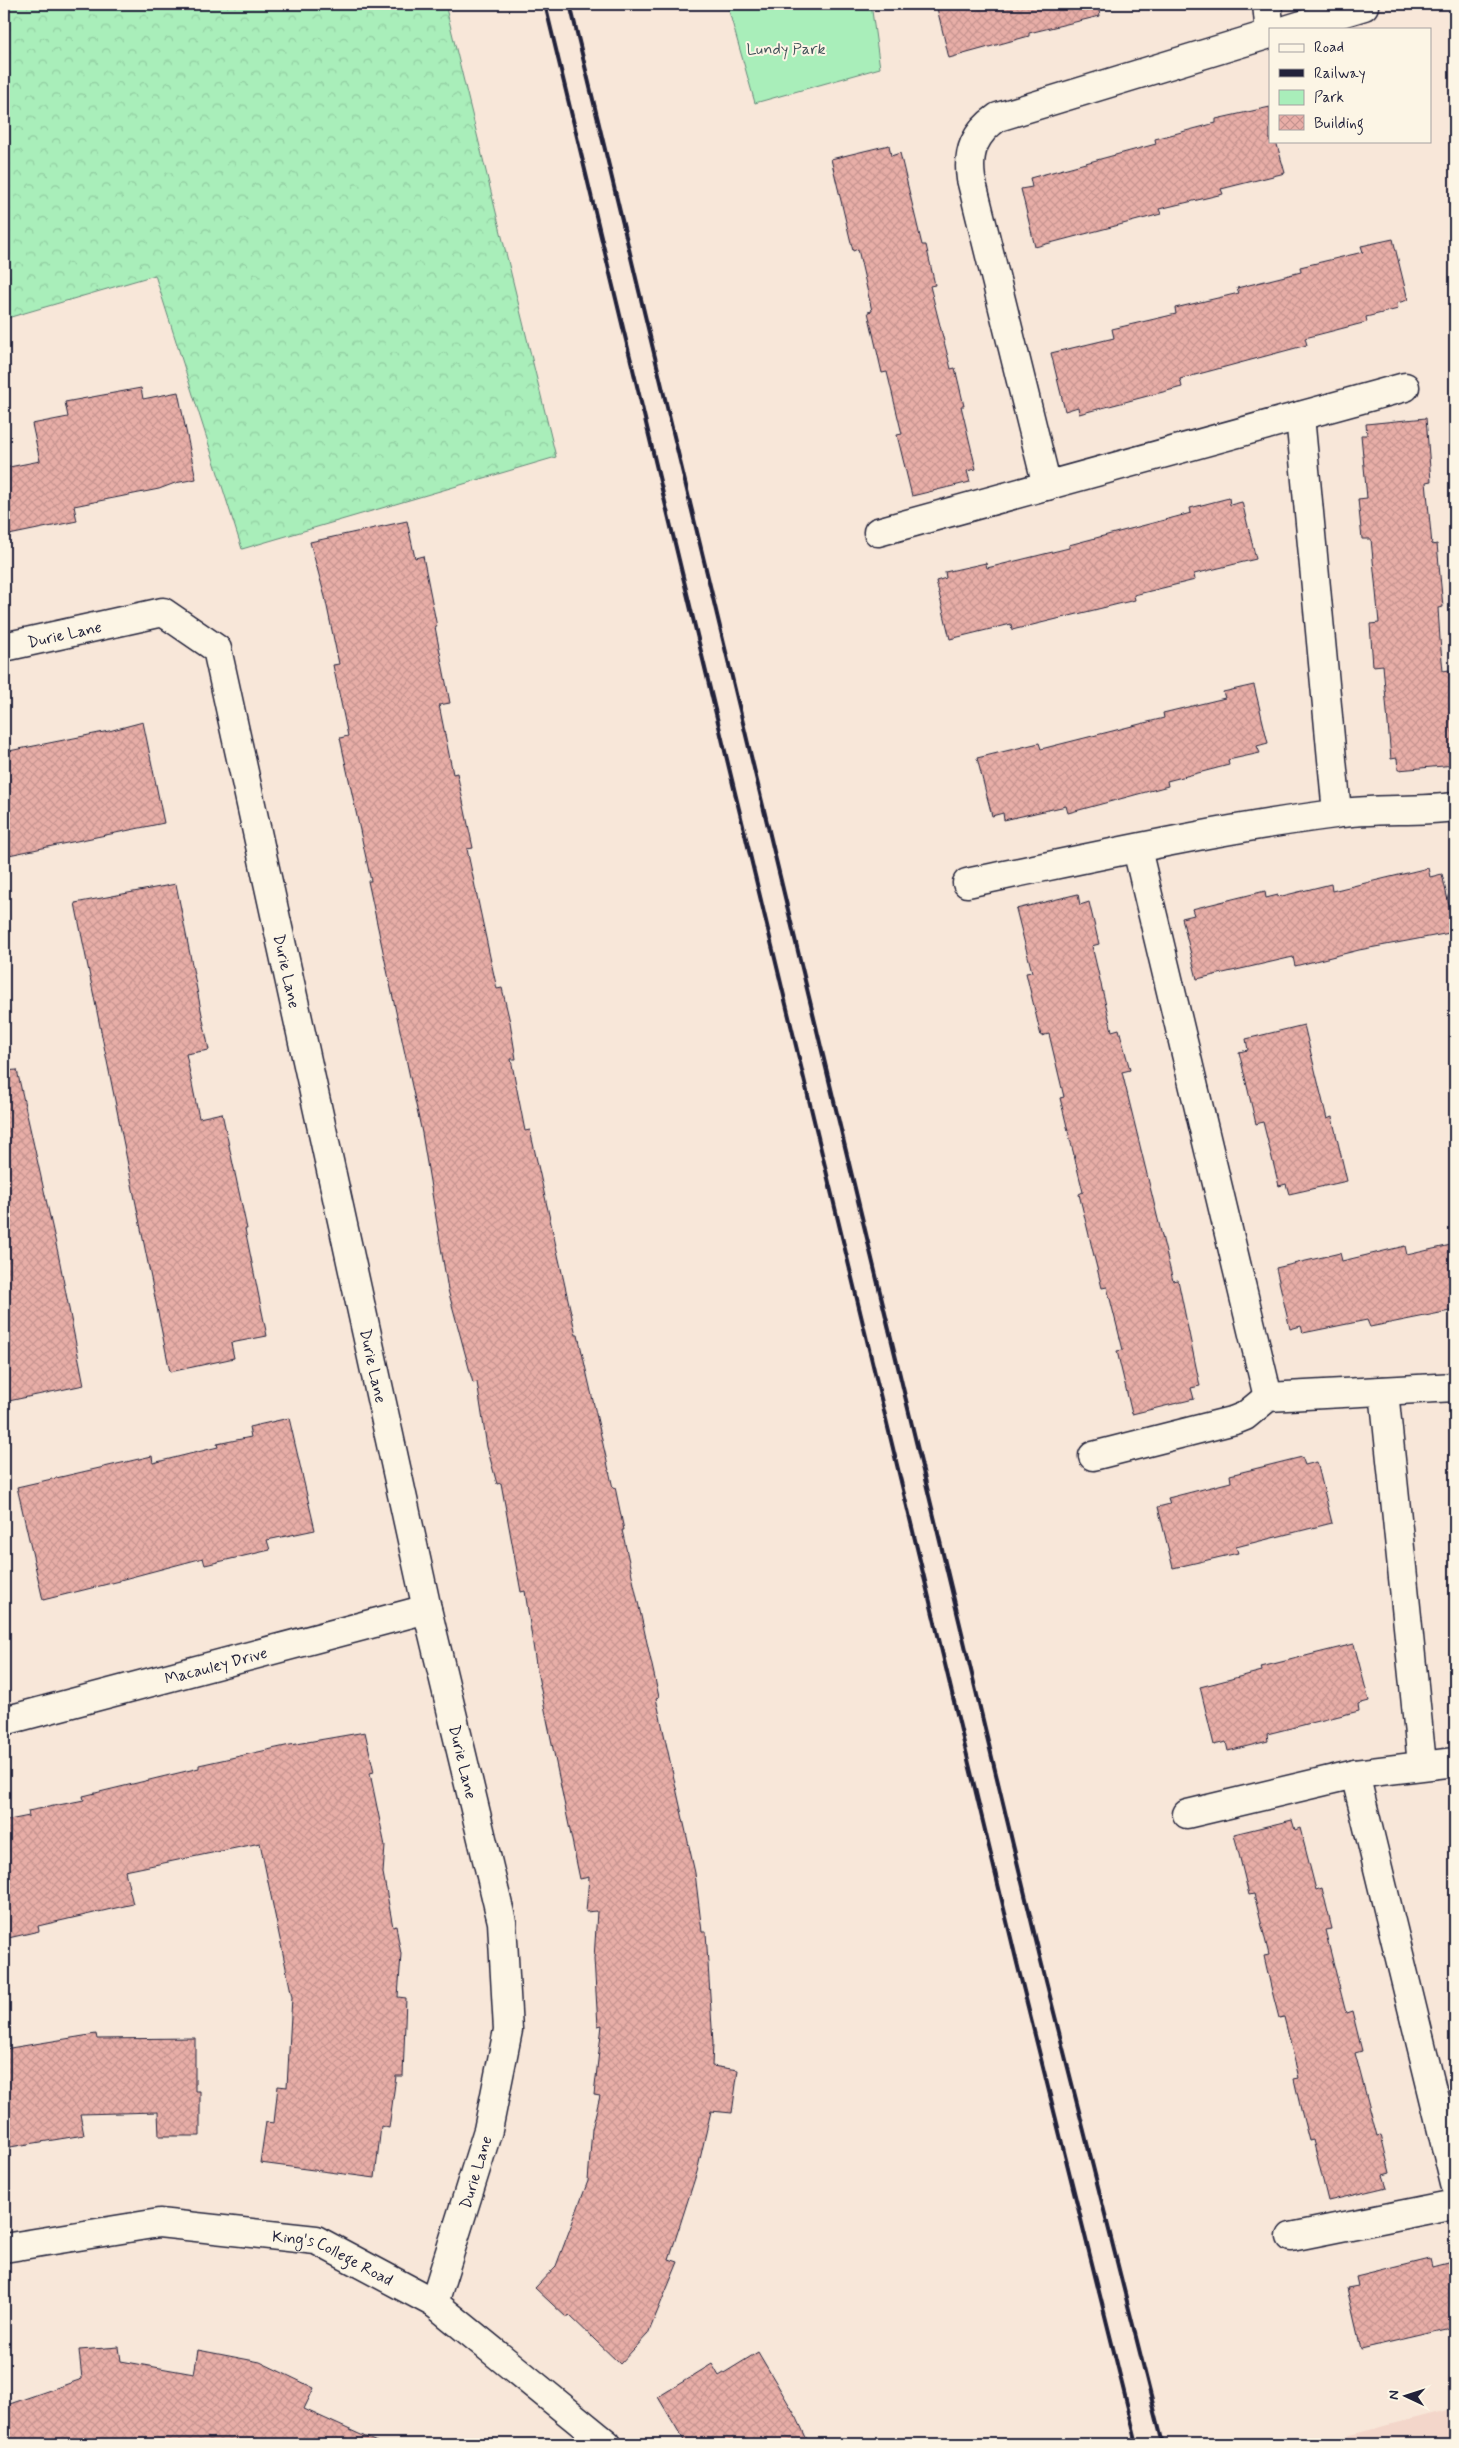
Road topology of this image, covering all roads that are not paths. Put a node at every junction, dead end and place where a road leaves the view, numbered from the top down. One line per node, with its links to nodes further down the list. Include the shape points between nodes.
1 (1267, 4): 3 (street)
2 (1364, 6): 4 (street)
3 (1269, 28)
4 (1291, 28)
5 (1269, 34): 8 (street, via 998,117 986,125 971,148 968,163 971,179)
6 (1406, 387): 7 (street)
7 (1300, 416): 8 (street); 12 (street)
8 (1047, 486): 9 (street)
9 (878, 532)
10 (4, 647): 19 (street, Durie Lane, via 163,612 217,649)
11 (1455, 807): 12 (street)
12 (1337, 813): 13 (street)
13 (1137, 849): 14 (street); 17 (street)
14 (967, 883)
15 (1455, 1387): 16 (street)
16 (1384, 1391): 17 (street); 22 (street)
17 (1268, 1397): 18 (street, via 1235,1420)
18 (1093, 1456)
19 (427, 1609): 20 (street, Macauley Drive); 29 (street, Durie Lane, via 502,1922 508,2030 488,2130)
20 (4, 1721)
21 (1455, 1762): 22 (street)
22 (1422, 1764): 23 (street)
23 (1355, 1774): 24 (street); 25 (street)
24 (1187, 1814)
25 (1455, 2184)
26 (1455, 2204): 27 (street)
27 (1291, 2237)
28 (4, 2248): 29 (street, King's College Road, via 159,2223 316,2240)
29 (434, 2303): 30 (street, King's College Road)
30 (607, 2444)

